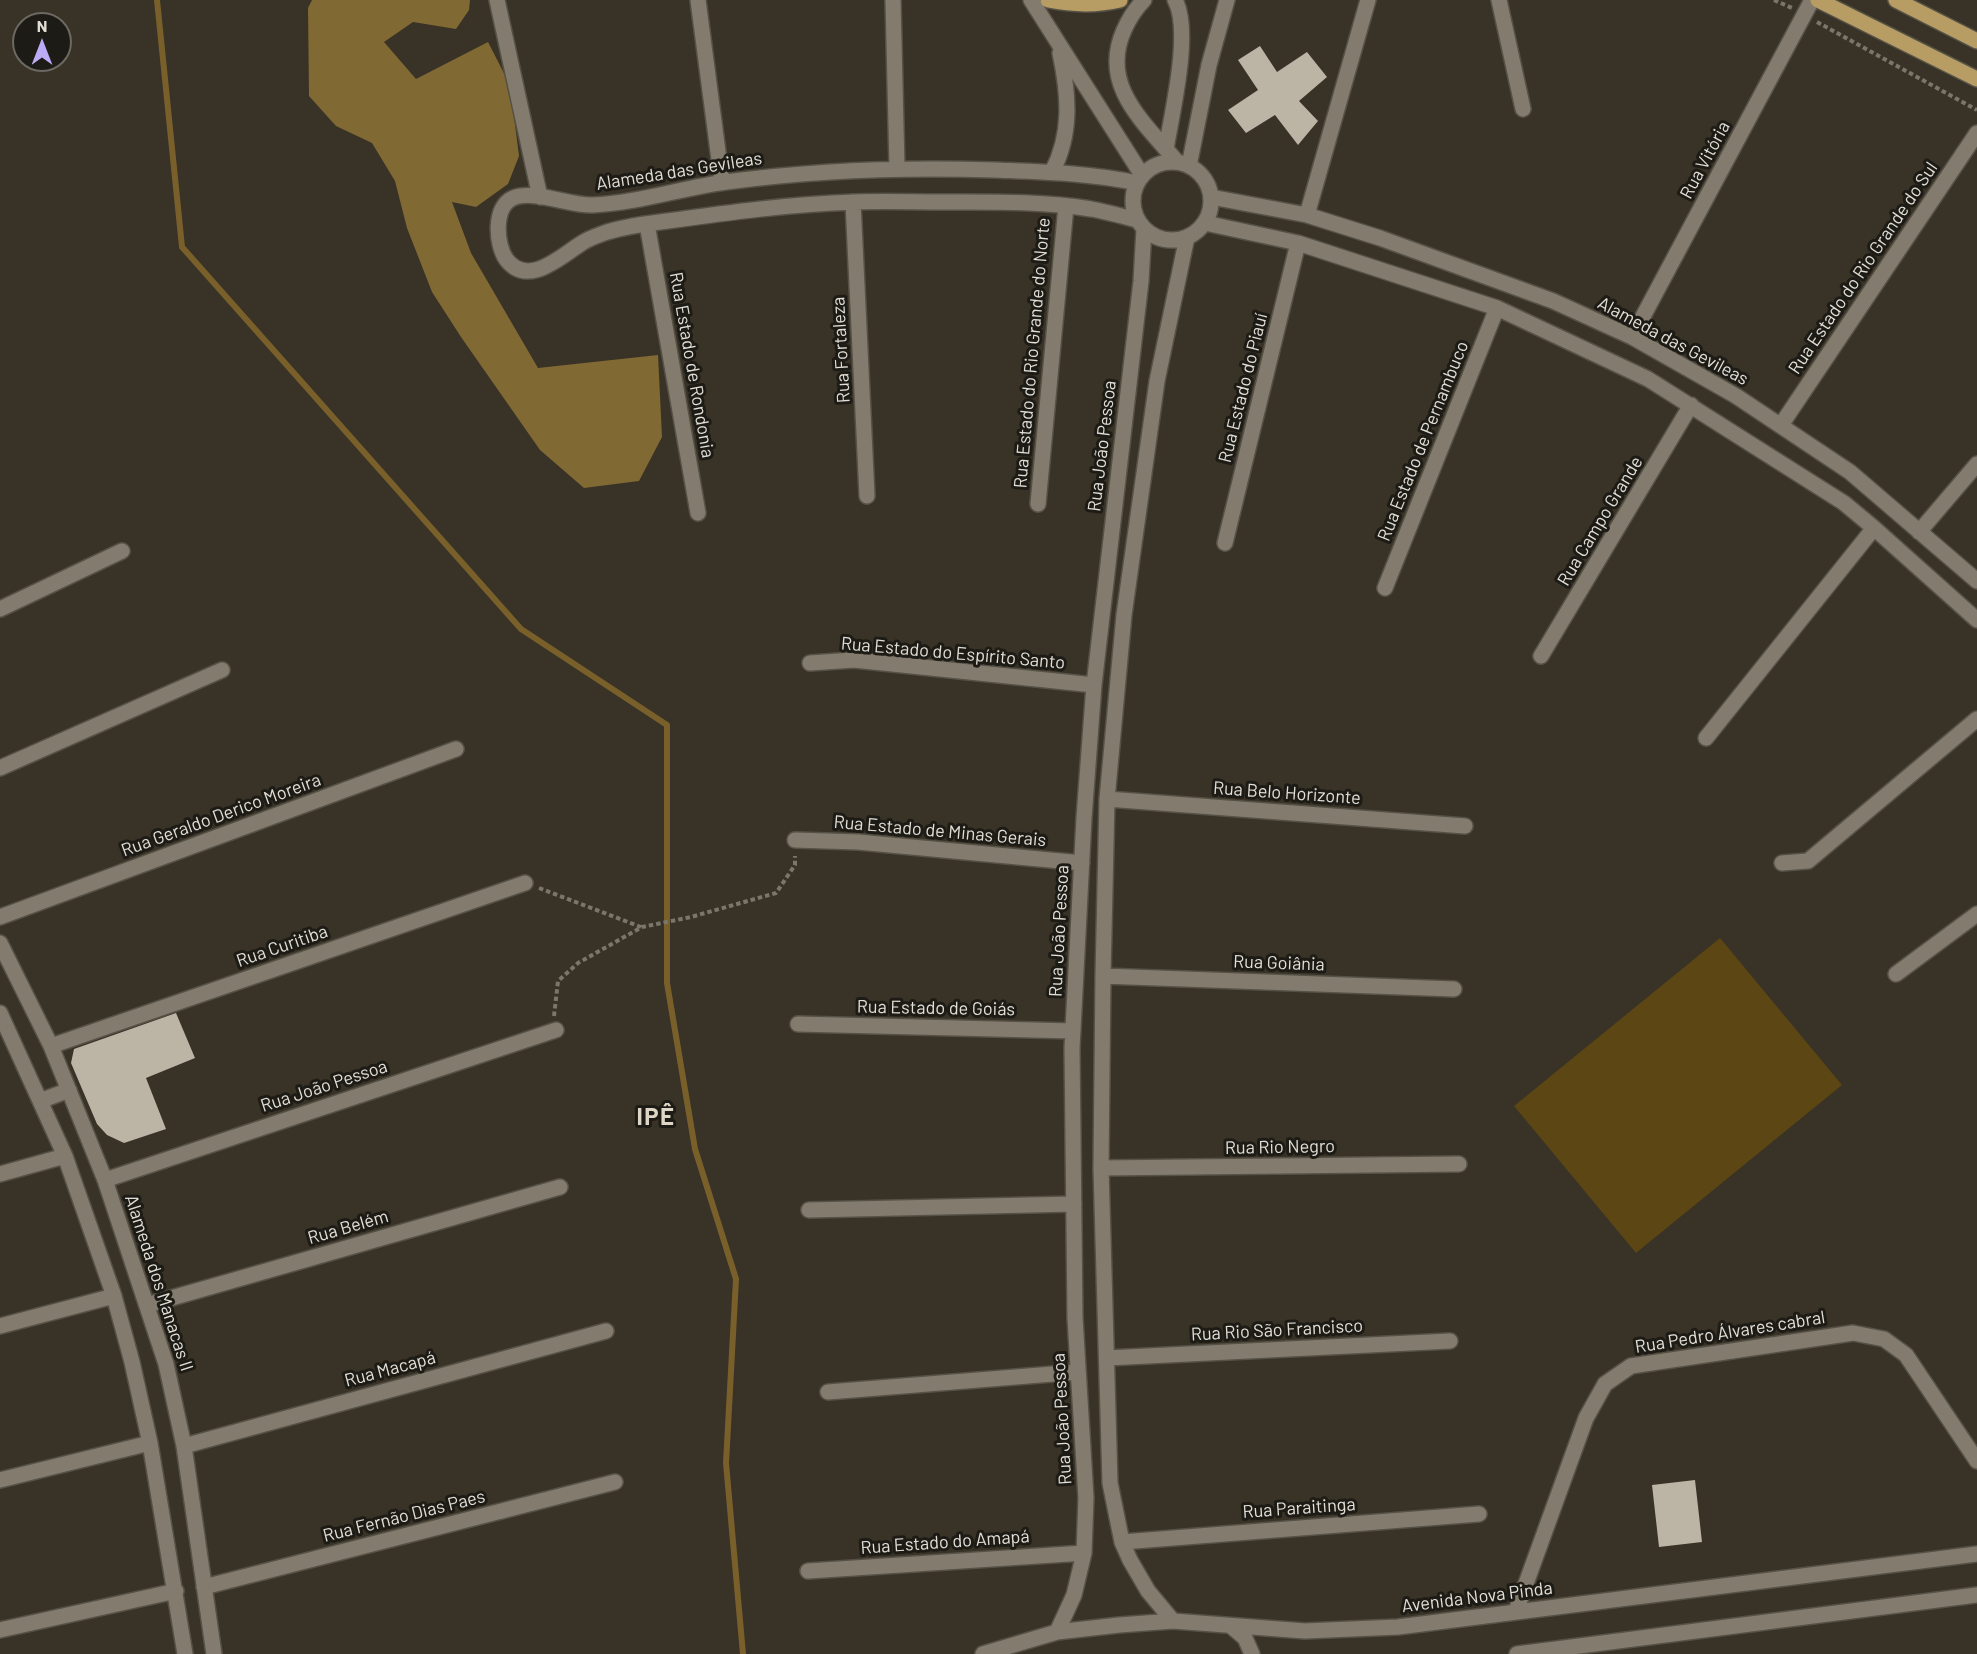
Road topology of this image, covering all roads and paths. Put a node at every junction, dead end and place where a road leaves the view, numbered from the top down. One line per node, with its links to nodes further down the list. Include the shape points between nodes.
1 (497, 0): 30 (street)
2 (698, 0): 28 (street)
3 (893, 0): 25 (street)
4 (1031, 0): 18 (street)
5 (1048, 0): 6 (main road, via 1072,4)
6 (1120, 0)
7 (1144, 0): 23 (street, via 1129,19 1118,43 1116,62 1126,98)
8 (1175, 0): 23 (street, via 1180,9 1183,38)
9 (1227, 0): 24 (street)
10 (1368, 0): 33 (street)
11 (1499, 0): 20 (street)
12 (1774, 0): 16 (path)
13 (1812, 0): 16 (street, Rua Vitória)
14 (1818, 0): 19 (main road)
15 (1896, 0): 17 (main road)
16 (1804, 15): 21 (path); 40 (street, Rua Vitória)
17 (1977, 41)
18 (1057, 42): 26 (street, via 1063,69 1066,132); 27 (street)
19 (1977, 80)
20 (1523, 109)
21 (1977, 110)
22 (1977, 133): 42 (street, Rua Estado do Rio Grande do Sul)
23 (1166, 148): 24 (street)
24 (1183, 164): 27 (street, via 1164,162); 29 (street, via 1200,173)
25 (897, 168): 26 (street, Alameda das Gevileas); 28 (street, Alameda das Gevileas)
26 (1052, 172): 27 (street, Alameda das Gevileas)
27 (1139, 179): 36 (street, via 1132,195)
28 (722, 182): 30 (street, Alameda das Gevileas, via 591,205)
29 (1211, 197): 33 (street, Alameda das Gevileas); 34 (street)
30 (540, 198): 35 (street, Alameda das Gevileas, via 515,196 501,211 498,230 502,251 509,263 519,269 547,267 583,242 607,232)
31 (854, 202): 32 (street, Alameda das Gevileas); 35 (street, Alameda das Gevileas, via 754,209); 44 (street, Rua Fortaleza)
32 (1066, 206): 36 (street, Alameda das Gevileas); 45 (street, Rua Estado do Rio Grande do Norte)
33 (1307, 215): 40 (street, Alameda das Gevileas, via 1553,301)
34 (1204, 223): 37 (street); 38 (street)
35 (647, 224): 46 (street, Rua Estado de Rondonia)
36 (1141, 225): 37 (street, Alameda das Gevileas, via 1165,240); 58 (street, Rua João Pessoa, via 1141,281)
37 (1187, 237): 63 (street, via 1152,416 1124,615)
38 (1298, 243): 39 (street); 49 (street, Rua Estado do Piauí)
39 (1497, 308): 41 (street, via 1609,360); 52 (street, Rua Estado de Pernambuco)
40 (1632, 337): 42 (street, Alameda das Gevileas)
41 (1691, 405): 47 (street, via 1844,503); 55 (street, Rua Campo Grande)
42 (1781, 425): 48 (street, Alameda das Gevileas, via 1850,472)
43 (1977, 465): 48 (street)
44 (867, 496)
45 (1038, 504)
46 (698, 513)
47 (1874, 528): 54 (street); 60 (street)
48 (1919, 532): 51 (street, Alameda das Gevileas)
49 (1226, 543)
50 (122, 551): 53 (street)
51 (1977, 581)
52 (1385, 588)
53 (0, 609)
54 (1977, 620)
55 (1541, 656)
56 (810, 663): 58 (street, Rua Estado do Espírito Santo, via 854,660)
57 (222, 670): 62 (street)
58 (1094, 685): 66 (street, Rua João Pessoa)
59 (1977, 719): 67 (street, via 1808,861)
60 (1707, 738)
61 (456, 749): 70 (street, Rua Geraldo Derico Moreira)
62 (0, 768)
63 (1107, 799): 64 (street, Rua Belo Horizonte); 74 (street)
64 (1465, 826)
65 (795, 840): 66 (street, Rua Estado de Minas Gerais, via 858,842); 71 (path, via 795,865 776,893)
66 (1082, 863): 79 (street, Rua João Pessoa)
67 (1782, 863)
68 (525, 883): 71 (path); 80 (street, Rua Curitiba)
69 (1977, 914): 73 (street)
70 (0, 917)
71 (642, 927): 78 (path, via 578,963 558,981)
72 (0, 943): 80 (street, Alameda dos Manacas II)
73 (1896, 974)
74 (1103, 976): 75 (street, Rua Goiânia); 85 (street)
75 (1454, 989)
76 (1, 1017): 82 (street)
77 (798, 1024): 79 (street, Rua Estado de Goiás)
78 (554, 1030): 87 (street, Rua João Pessoa)
79 (1073, 1031): 89 (street, Rua João Pessoa)
80 (51, 1046): 81 (street, Alameda dos Manacas II)
81 (69, 1090): 82 (street); 87 (street, Alameda dos Manacas II)
82 (40, 1101): 83 (street)
83 (65, 1156): 86 (street); 91 (street)
84 (1459, 1164): 85 (street, Rua Rio Negro)
85 (1101, 1168): 96 (street)
86 (0, 1174)
87 (105, 1180): 92 (street, Alameda dos Manacas II)
88 (560, 1187): 92 (street, Rua Belém)
89 (1074, 1204): 90 (street); 97 (street, Rua João Pessoa)
90 (809, 1210)
91 (114, 1296): 93 (street); 99 (street)
92 (147, 1305): 100 (street, Alameda dos Manacas II, via 166,1364)
93 (0, 1326)
94 (606, 1330): 100 (street, Rua Macapá)
95 (1450, 1341): 96 (street, Rua Rio São Francisco)
96 (1107, 1358): 105 (street, via 1110,1483)
97 (1078, 1372): 98 (street); 106 (street, Rua João Pessoa, via 1086,1498)
98 (828, 1392)
99 (150, 1443): 102 (street); 110 (street)
100 (184, 1446): 109 (street, Alameda dos Manacas II)
101 (1977, 1461): 112 (street, Rua Pedro Álvares cabral, via 1906,1355 1884,1339 1853,1333 1631,1366 1605,1384 1586,1418)
102 (0, 1480)
103 (615, 1482): 109 (street, Rua Fernão Dias Paes)
104 (1479, 1514): 105 (street, Rua Paraitinga)
105 (1122, 1542): 113 (street, via 1148,1591)
106 (1084, 1553): 108 (street, Rua Estado do Amapá); 116 (street, Rua João Pessoa, via 1074,1595)
107 (1977, 1554): 112 (street, Avenida Nova Pinda)
108 (808, 1571)
109 (204, 1587): 119 (street, Alameda dos Manacas II)
110 (176, 1591): 115 (street); 118 (street)
111 (1977, 1595): 121 (street)
112 (1516, 1611): 114 (street, Avenida Nova Pinda, via 1398,1627 1305,1631)
113 (1173, 1621): 114 (street, Avenida Nova Pinda); 116 (street, Avenida Nova Pinda)
114 (1231, 1626): 120 (street, via 1245,1638)
115 (0, 1630)
116 (1057, 1632): 117 (street, Avenida Nova Pinda)
117 (988, 1653)
118 (185, 1654)
119 (214, 1654)
120 (1252, 1654)
121 (1518, 1654)

